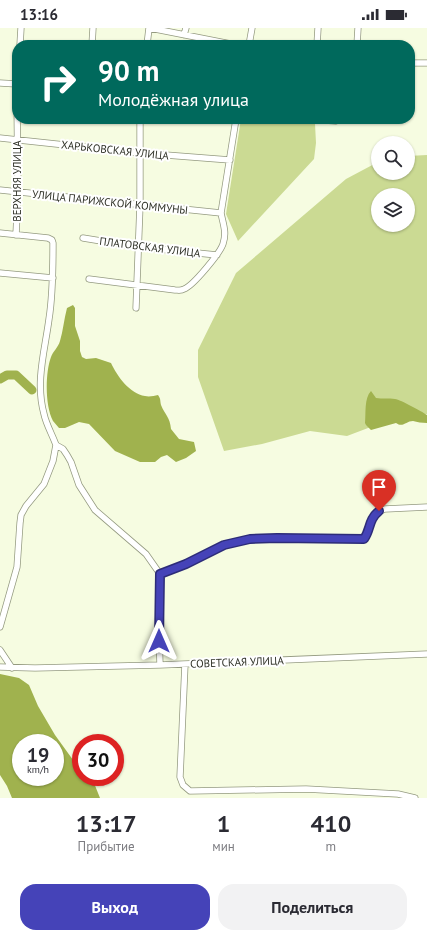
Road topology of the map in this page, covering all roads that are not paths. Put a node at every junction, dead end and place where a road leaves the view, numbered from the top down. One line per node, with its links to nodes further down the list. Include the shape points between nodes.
1 (21, 28): 9 (street)
2 (93, 28): 10 (street)
3 (150, 28): 8 (street); 11 (street)
4 (186, 28): 8 (street)
5 (252, 28): 13 (street)
6 (318, 28): 14 (street)
7 (358, 28): 15 (street)
8 (184, 35): 12 (street)
9 (20, 40)
10 (92, 40)
11 (148, 40)
12 (210, 40)
13 (250, 40)
14 (317, 40)
15 (357, 40)
16 (415, 63): 17 (street)
17 (427, 63)
18 (0, 83): 19 (street)
19 (12, 84)
20 (17, 124): 24 (street, ВЕРХНЯЯ УЛИЦА)
21 (140, 124): 25 (street)
22 (235, 124): 26 (street)
23 (0, 138): 24 (street, ХАРЬКОВСКАЯ УЛИЦА)
24 (17, 139): 25 (street, ХАРЬКОВСКАЯ УЛИЦА); 28 (street, ВЕРХНЯЯ УЛИЦА)
25 (140, 153): 26 (street, ХАРЬКОВСКАЯ УЛИЦА); 29 (street)
26 (230, 160): 30 (street)
27 (0, 190): 28 (street, УЛИЦА ПАРИЖСКОЙ КОММУНЫ)
28 (18, 192): 29 (street, УЛИЦА ПАРИЖСКОЙ КОММУНЫ); 32 (street, ВЕРХНЯЯ УЛИЦА)
29 (140, 205): 30 (street, УЛИЦА ПАРИЖСКОЙ КОММУНЫ); 34 (street)
30 (221, 213): 35 (street, via 225,234)
31 (0, 233): 32 (street)
32 (16, 235): 37 (street, via 52,240)
33 (83, 238): 34 (street, ПЛАТОВСКАЯ УЛИЦА)
34 (138, 247): 35 (street, ПЛАТОВСКАЯ УЛИЦА); 39 (street)
35 (217, 255): 39 (street, via 189,287 182,290)
36 (0, 273): 37 (street)
37 (52, 278): 41 (street, via 53,291 42,361 41,391 44,414)
38 (89, 279): 39 (street)
39 (136, 284): 40 (street)
40 (136, 308)
41 (56, 445): 43 (street, via 67,455 79,485 95,510 146,554); 44 (street, via 44,484 22,515 17,567)
42 (427, 507): 43 (street, via 379,511 371,519 364,539 250,539 224,545)
43 (160, 574): 48 (street)
44 (0, 627)
45 (0, 650): 50 (street)
46 (427, 654): 47 (street, СОВЕТСКАЯ УЛИЦА)
47 (185, 664): 48 (street, СОВЕТСКАЯ УЛИЦА); 51 (street, via 180,777 183,786 190,791 306,789 398,794)
48 (160, 665): 50 (street, СОВЕТСКАЯ УЛИЦА)
49 (0, 667): 50 (street, СОВЕТСКАЯ УЛИЦА)
50 (12, 668)
51 (415, 798)

